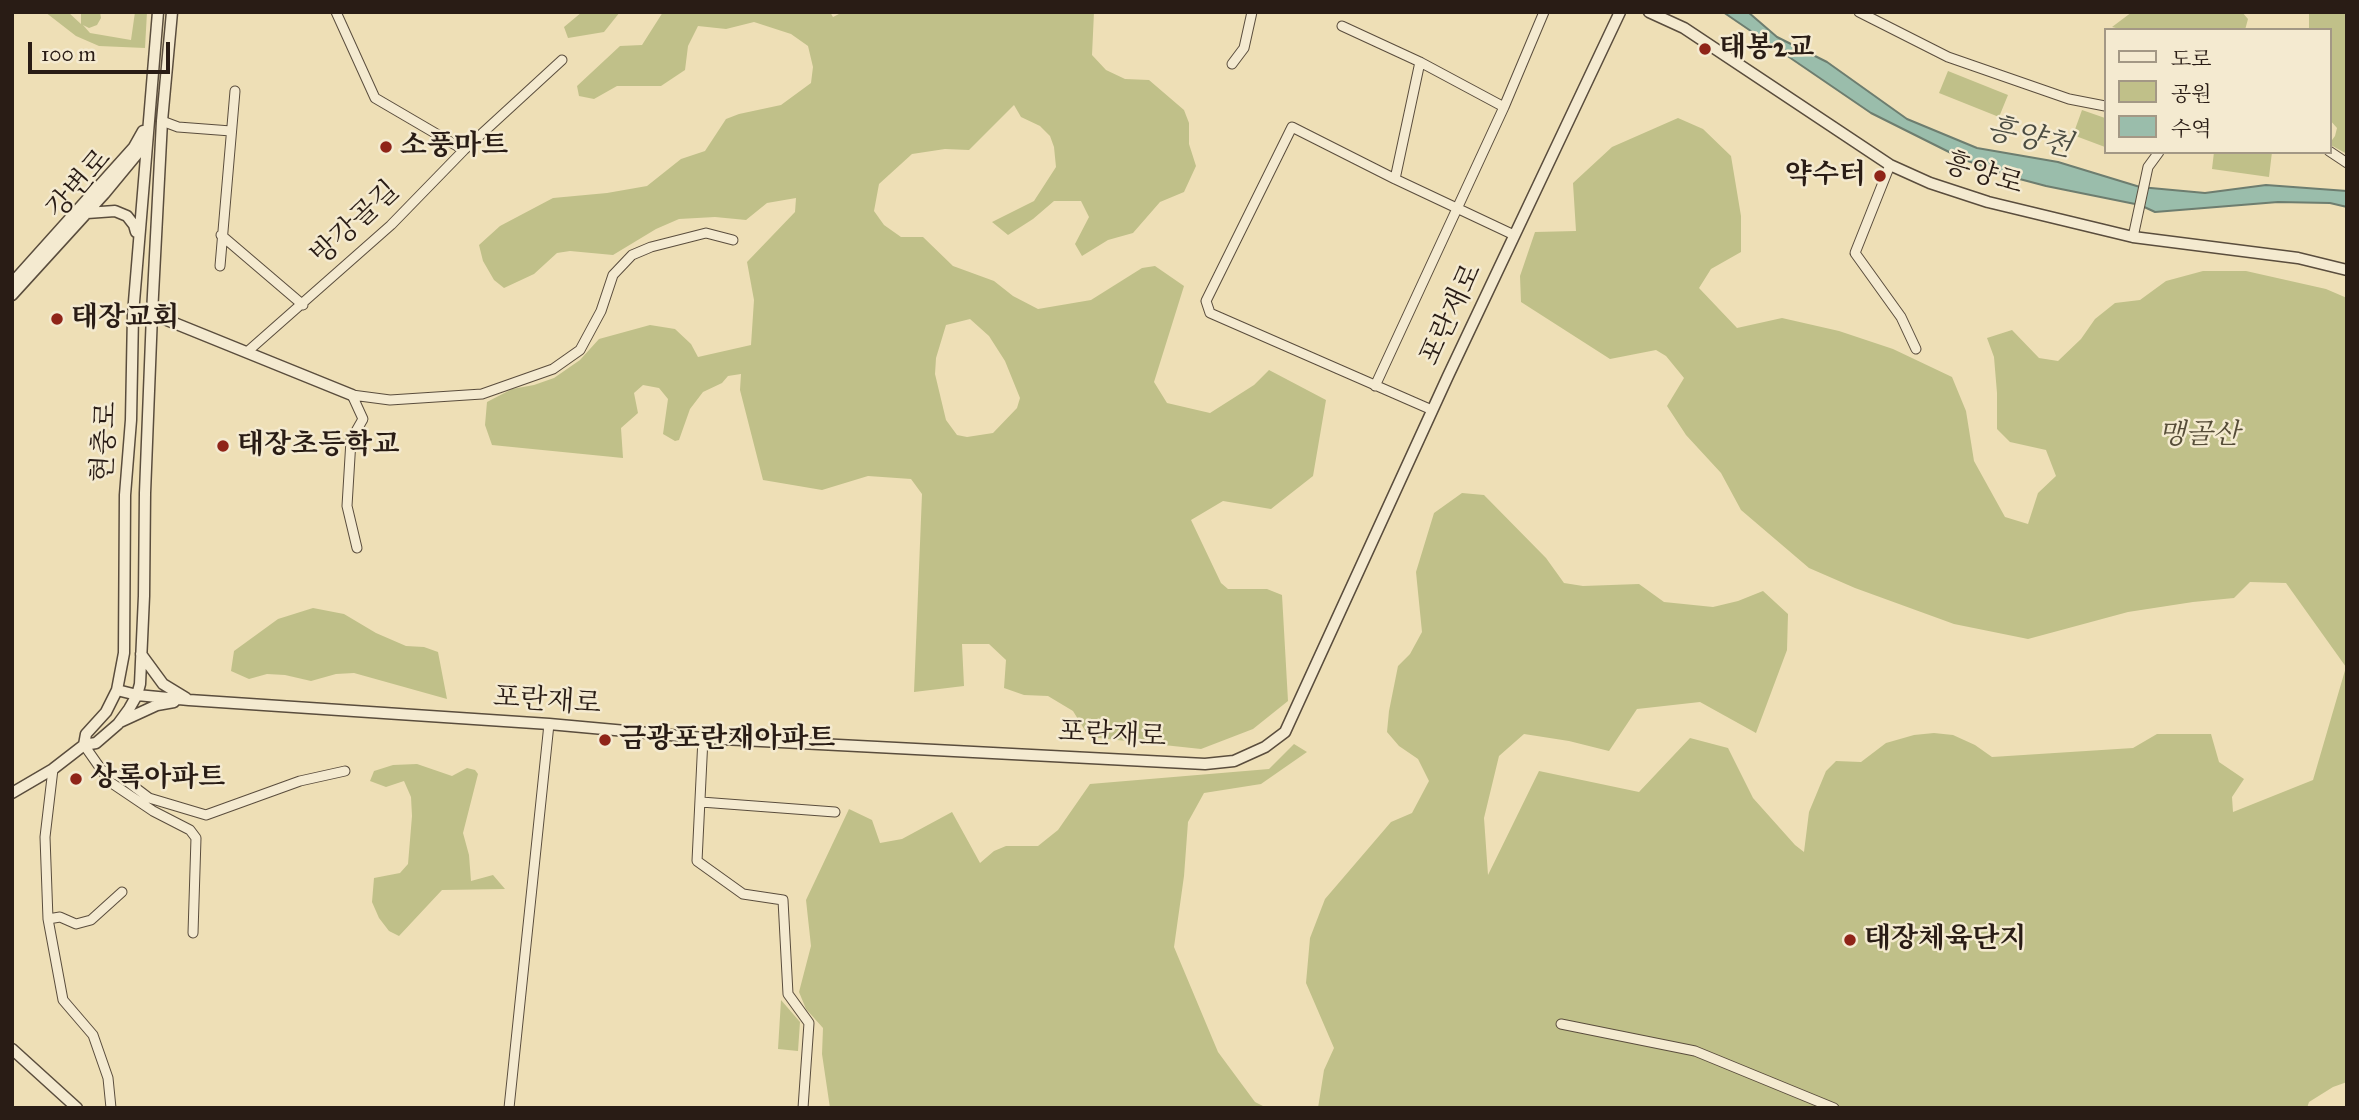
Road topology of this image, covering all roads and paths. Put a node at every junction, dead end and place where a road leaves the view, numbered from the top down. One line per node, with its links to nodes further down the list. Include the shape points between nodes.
1 (158, 12): 16 (street, 현충로)
2 (172, 12): 17 (street, 현충로)
3 (336, 12): 20 (street, via 375,99)
4 (1252, 12): 12 (street, via 1244,48)
5 (1544, 12): 15 (street)
6 (1620, 12): 29 (street, 포란재로)
7 (1649, 12): 24 (street, 흥양로, via 1684,28)
8 (1859, 12): 14 (street, via 1948,57 2069,99)
9 (1342, 26): 11 (street)
10 (562, 60): 20 (street, 방강골길)
11 (1420, 62): 15 (street); 25 (street)
12 (1232, 64)
13 (235, 91): 18 (street)
14 (2104, 106)
15 (1504, 107): 26 (street)
16 (148, 126): 17 (street); 19 (street, 강변로); 32 (street, 현충로)
17 (162, 126): 18 (street); 39 (street, 현충로)
18 (231, 131): 28 (street)
19 (138, 148): 27 (street, 강변로); 35 (street, 강변로)
20 (464, 150): 37 (street, 방강골길)
21 (2332, 152): 23 (street)
22 (2158, 154): 30 (street, via 2148,167)
23 (2347, 163)
24 (1890, 165): 30 (street, 흥양로, via 1988,202); 40 (street, via 1855,253 1901,317)
25 (1395, 179): 26 (street); 42 (street, via 1292,127 1206,301 1210,313)
26 (1458, 208): 29 (street); 42 (street)
27 (87, 213): 32 (street, via 116,211 127,216 134,225); 36 (street, 강변로)
28 (222, 235): 33 (street); 37 (street, 방강골길)
29 (1514, 235): 44 (street, 포란재로)
30 (2133, 237): 34 (street, 흥양로, via 2298,258)
31 (733, 240): 43 (street, via 706,233 632,255 613,275 601,312 580,350 553,369 482,394 390,400)
32 (137, 262): 38 (street, 현충로)
33 (220, 266)
34 (2347, 270)
35 (12, 283)
36 (12, 296)
37 (303, 305): 41 (street, 방강골길)
38 (133, 314): 39 (street); 45 (street, 현충로)
39 (152, 314): 41 (street); 46 (street, 현충로)
40 (1916, 349)
41 (247, 352): 43 (street)
42 (1375, 386): 44 (street)
43 (352, 395): 47 (street, via 363,419 351,440 346,506)
44 (1432, 410): 54 (street, 포란재로, via 1285,732 1234,761 1205,764)
45 (131, 420): 46 (street); 49 (street, 현충로, via 125,495 124,653)
46 (147, 420): 48 (street, 현충로)
47 (357, 548)
48 (141, 654): 50 (street, 현충로); 51 (street, via 163,684)
49 (117, 690): 50 (street, 포란재로); 55 (street, 현충로, via 106,712 86,734)
50 (137, 695): 51 (street, 포란재로); 52 (street, 현충로)
51 (188, 700): 52 (street, via 157,705); 53 (street, 포란재로)
52 (118, 724): 55 (street, 현충로, via 96,743)
53 (549, 724): 54 (street, 포란재로); 69 (street)
54 (703, 738): 60 (street)
55 (84, 745): 56 (street, 현충로); 57 (street)
56 (53, 769): 59 (street, 현충로); 63 (street, via 45,837)
57 (104, 771): 58 (street, via 120,776 149,798 206,815 300,781); 64 (street, via 127,795 190,830 196,838)
58 (345, 771)
59 (12, 793)
60 (701, 803): 61 (street); 70 (street, via 697,861 743,894 783,900 788,994 808,1024)
61 (835, 812)
62 (122, 892): 63 (street, via 92,920 76,924 60,917)
63 (48, 919): 68 (street, via 63,1000 93,1035 108,1078)
64 (193, 933)
65 (1561, 1024): 71 (street, via 1695,1051)
66 (12, 1049): 67 (street)
67 (77, 1108)
68 (111, 1108)
69 (509, 1108)
70 (803, 1108)
71 (1834, 1108)

